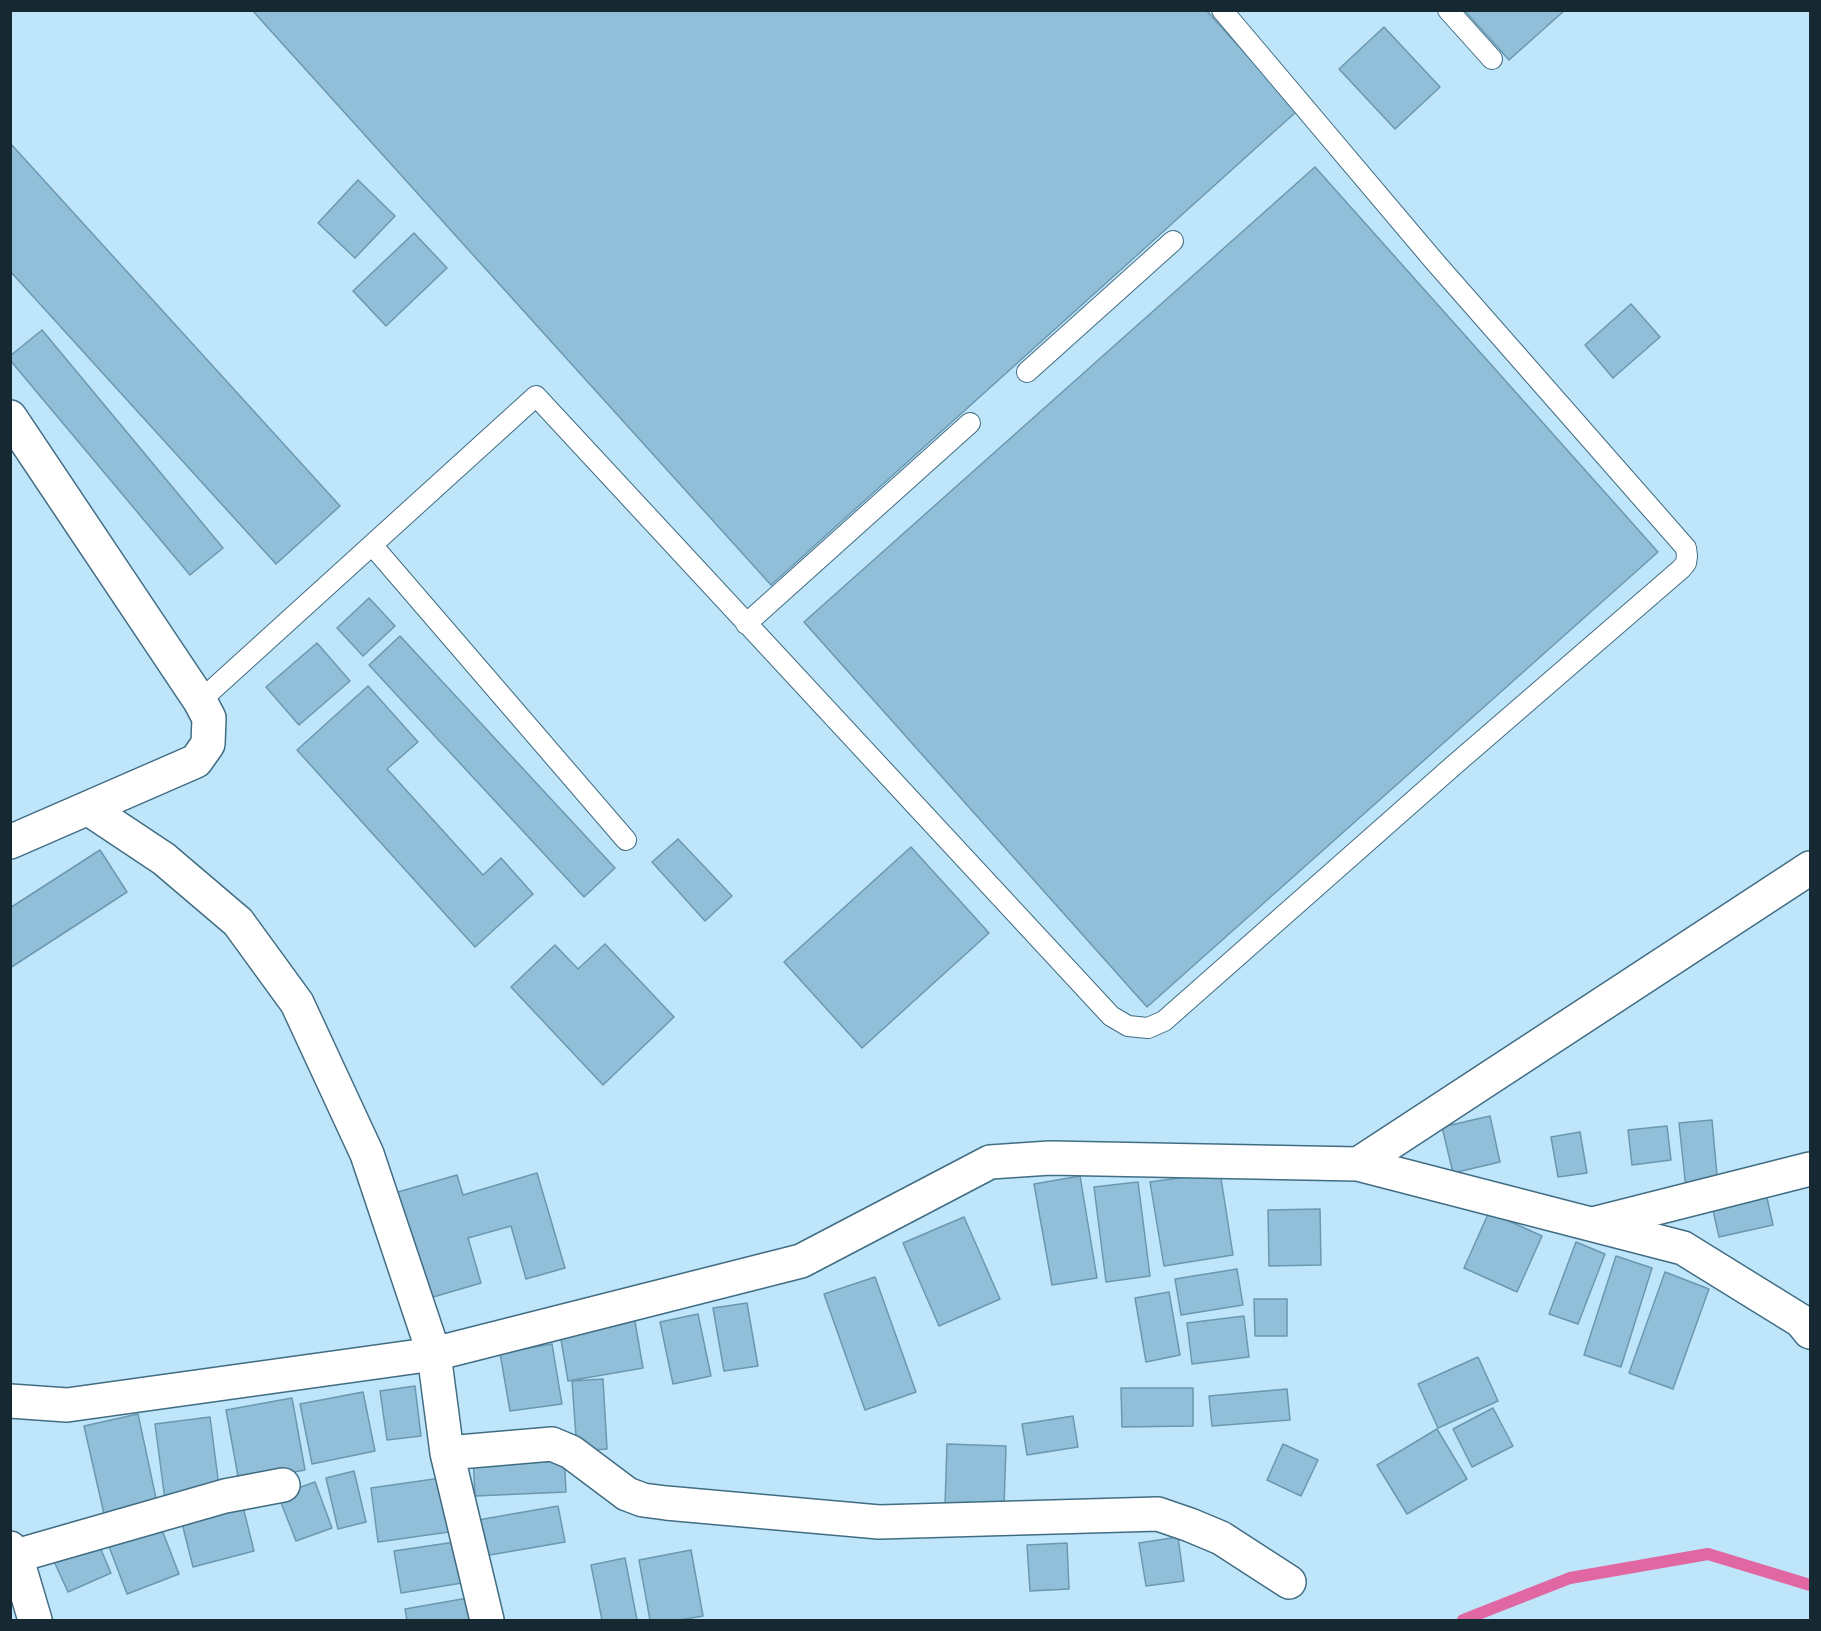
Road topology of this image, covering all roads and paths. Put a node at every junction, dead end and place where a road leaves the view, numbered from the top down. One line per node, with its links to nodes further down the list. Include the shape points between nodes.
1 (1222, 10): 9 (lane, via 1686,548 1686,563 1164,1021 1148,1028 1128,1026 1111,1016)
2 (1448, 10): 3 (lane)
3 (1492, 59)
4 (1173, 241): 5 (lane)
5 (1027, 372)
6 (10, 417): 10 (street)
7 (970, 423): 9 (lane)
8 (372, 545): 9 (lane, via 536,396); 10 (lane); 12 (lane)
9 (746, 624)
10 (200, 701): 11 (street, via 209,718 208,744 196,761)
11 (88, 809): 13 (street); 19 (street, via 164,859 238,922 297,1003 367,1154)
12 (626, 840)
13 (10, 842)
14 (1810, 868): 15 (street)
15 (1358, 1164): 17 (street); 19 (street, via 1050,1158 990,1162 801,1261)
16 (1810, 1169): 17 (street)
17 (1593, 1224): 18 (street, via 1683,1248)
18 (1807, 1324)
19 (434, 1354): 20 (street, via 68,1405); 21 (street)
20 (10, 1401)
21 (447, 1453): 24 (street, via 552,1444 571,1452 627,1494 643,1500 879,1522 1158,1514 1221,1538); 26 (street)
22 (283, 1485): 23 (street, via 225,1496)
23 (13, 1552): 25 (street)
24 (1289, 1582)
25 (35, 1620)
26 (487, 1620)

